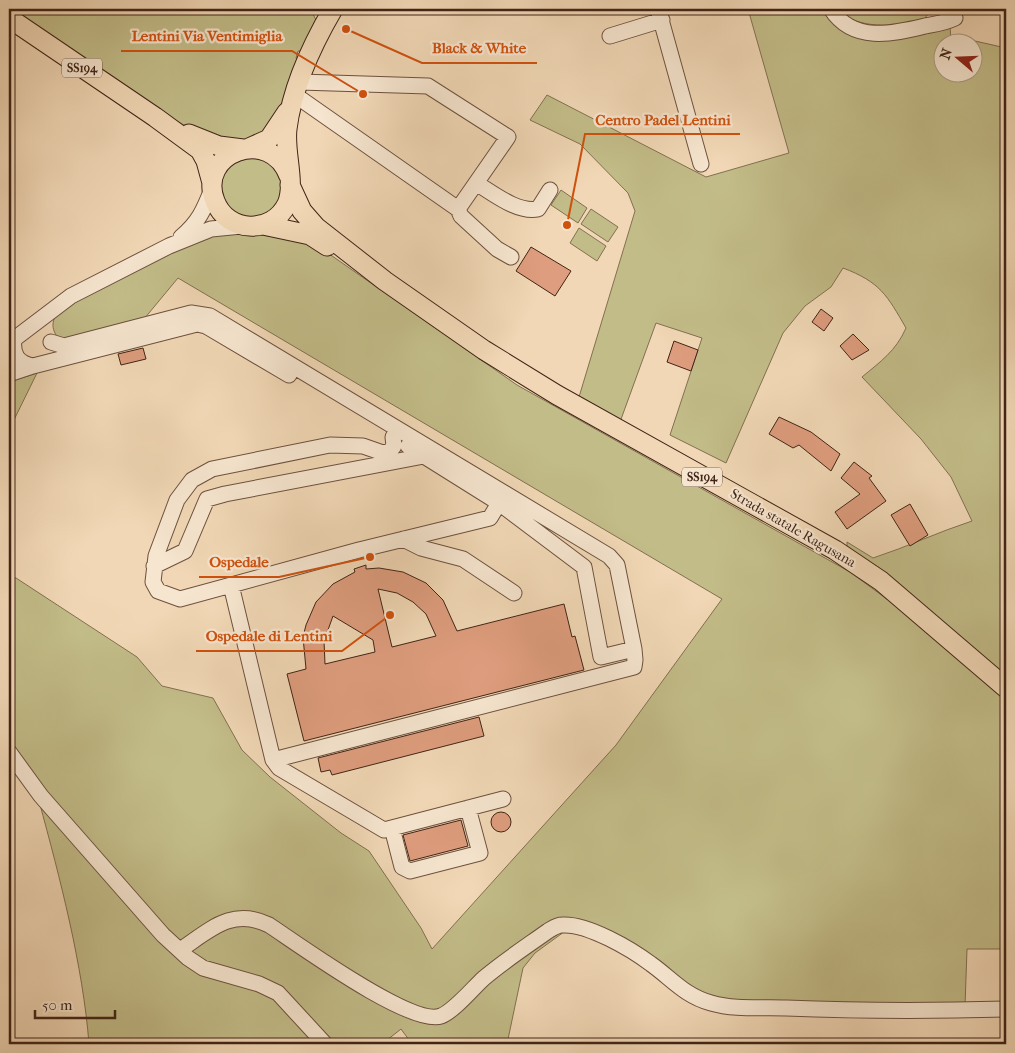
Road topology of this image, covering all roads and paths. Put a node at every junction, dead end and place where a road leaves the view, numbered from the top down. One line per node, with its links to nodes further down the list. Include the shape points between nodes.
1 (333, 9): 7 (main road, via 311,50)
2 (831, 9): 5 (street, via 850,28 889,35 946,23)
3 (660, 14): 6 (street); 10 (street)
4 (9, 18): 8 (main road, SS194)
5 (955, 18)
6 (610, 36)
7 (296, 92): 9 (main road, via 269,139); 11 (main road, via 286,144); 12 (street, via 428,86 508,137); 15 (street)
8 (155, 117): 9 (main road, via 203,141); 13 (main road, via 200,150)
9 (246, 149): 11 (main road, via 266,151 275,156 282,163); 13 (main road, via 233,152 222,161)
10 (701, 164)
11 (289, 180): 16 (main road, via 289,199 284,208 275,219); 20 (main road, via 302,211 316,227)
12 (476, 183): 14 (street, via 520,208 531,210 538,208); 15 (street)
13 (212, 186): 17 (main road, via 220,212); 18 (street, via 202,216)
14 (550, 190)
15 (458, 209): 19 (street, via 461,216 497,249)
16 (263, 225): 17 (main road); 20 (main road, via 310,235)
17 (243, 226): 18 (street, via 211,229)
18 (169, 246): 21 (street, via 71,296)
19 (511, 257)
20 (385, 281): 40 (main road, Strada statale Ragusana / SS194, via 484,350 557,395 836,550 881,581)
21 (48, 312): 22 (street); 23 (street, via 46,328)
22 (30, 327): 23 (street, via 41,329); 24 (street)
23 (50, 339): 25 (street, via 51,350); 31 (street, via 64,346 191,313 210,316)
24 (11, 341): 25 (street, via 16,358 24,364)
25 (38, 364): 26 (street); 27 (street, via 188,326 206,326)
26 (9, 374)
27 (393, 437): 28 (street); 29 (street, via 394,446 390,451)
28 (424, 456): 29 (street); 31 (street)
29 (375, 458): 30 (street, via 363,446 330,446 212,469); 32 (street)
30 (192, 480): 32 (street); 36 (street, via 177,500)
31 (500, 496): 33 (street); 34 (street)
32 (207, 500): 36 (street, via 185,551)
33 (522, 514): 34 (street); 39 (street, via 609,556 617,565); 39 (street, via 584,567 601,657)
34 (490, 518): 35 (street)
35 (403, 538): 37 (street); 38 (street, via 421,548 463,558)
36 (154, 566): 37 (street, via 153,582 158,591 167,596 180,599)
37 (231, 585): 42 (street)
38 (514, 593)
39 (634, 649): 42 (street, via 634,667)
40 (1006, 688)
41 (9, 752): 46 (street, via 41,796)
42 (273, 760): 45 (street, via 279,768 384,830)
43 (503, 799): 44 (street)
44 (468, 808): 45 (street); 45 (street, via 480,853 410,871 402,867)
45 (392, 828)
46 (180, 950): 47 (street, via 224,922 250,918 269,925 384,998 417,1015 435,1017 445,1014 486,977 548,931 556,926 570,925 591,931 639,956 684,992 711,1003 818,1010); 48 (street, via 203,968 259,984 278,993)
47 (1006, 1009)
48 (325, 1044)

